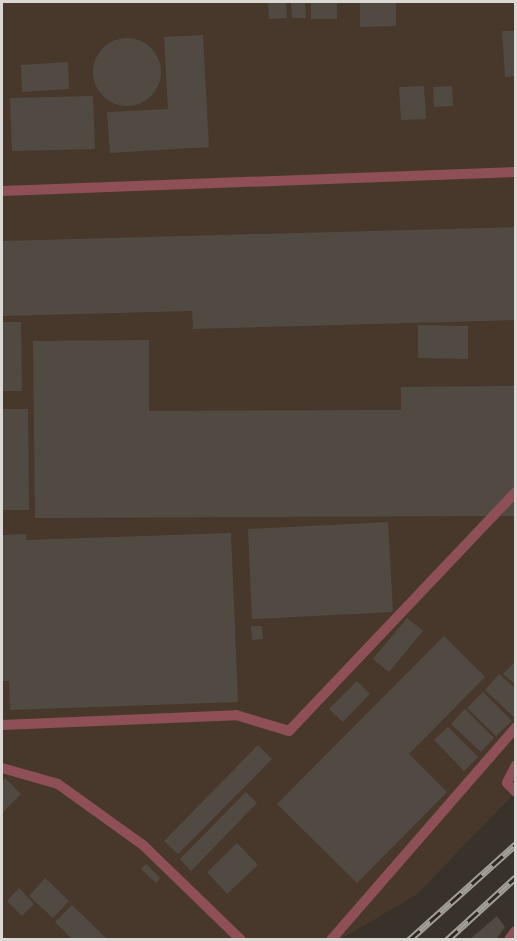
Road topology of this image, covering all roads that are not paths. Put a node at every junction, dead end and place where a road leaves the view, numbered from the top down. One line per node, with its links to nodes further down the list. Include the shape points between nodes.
1 (516, 172): 2 (lane)
2 (2, 191)
3 (516, 492): 4 (lane, via 289,731 236,715)
4 (2, 725)
5 (516, 727): 11 (lane)
6 (516, 765): 8 (lane, via 507,783)
7 (2, 768): 10 (lane, via 58,784 142,845)
8 (516, 792)
9 (516, 933): 12 (street)
10 (241, 939)
11 (331, 939)
12 (511, 939)

